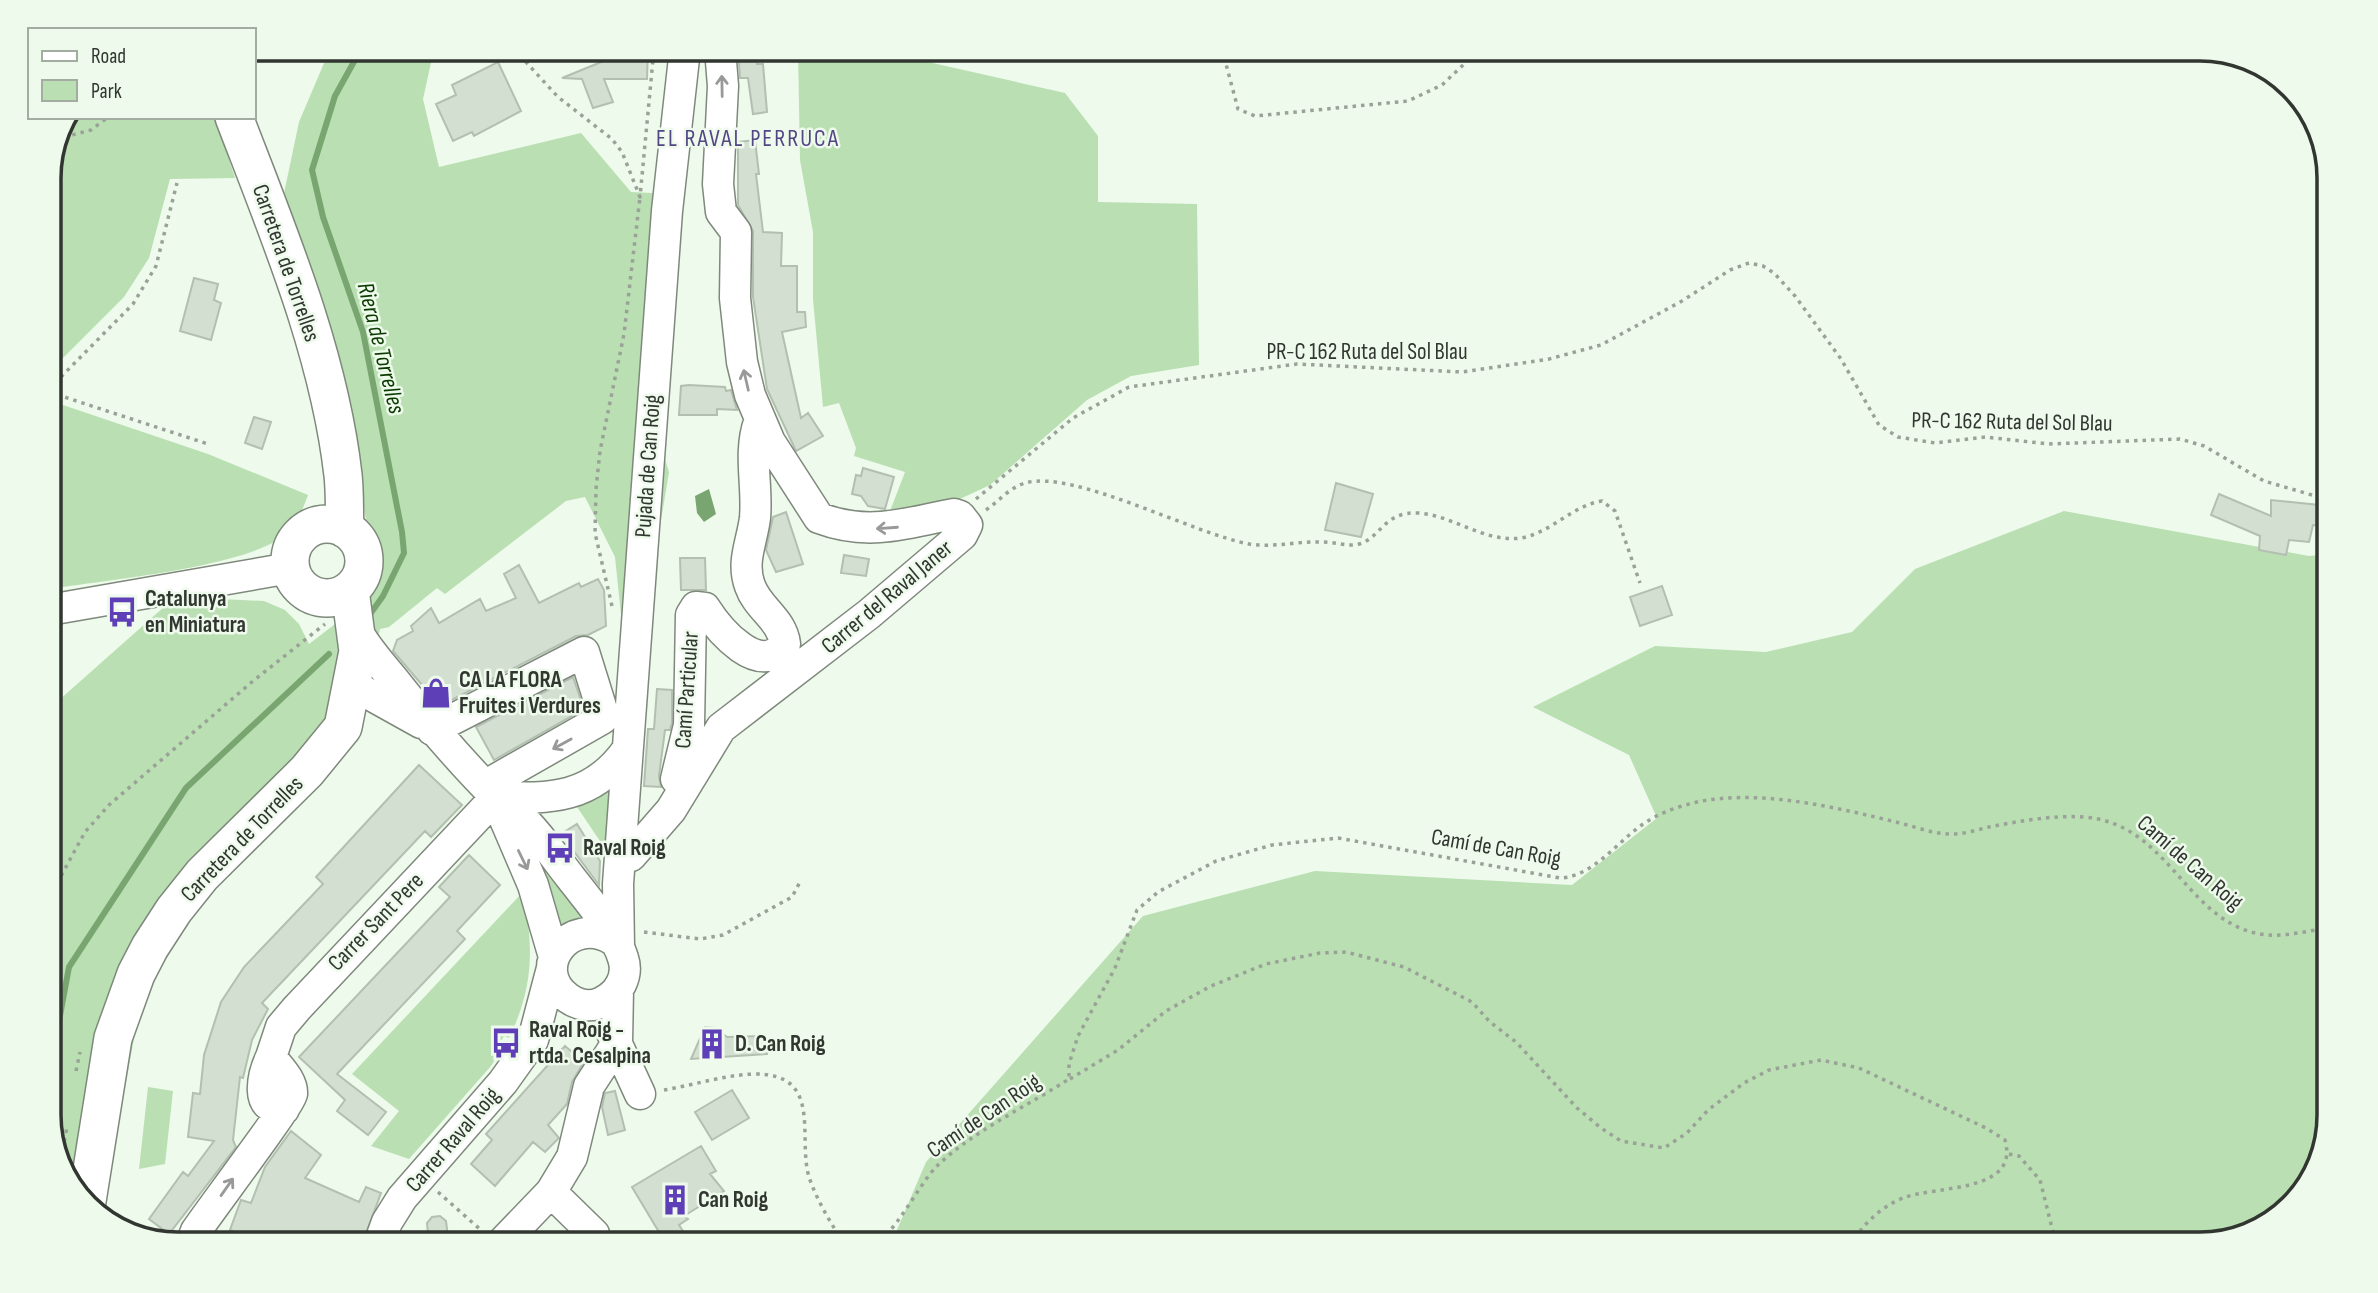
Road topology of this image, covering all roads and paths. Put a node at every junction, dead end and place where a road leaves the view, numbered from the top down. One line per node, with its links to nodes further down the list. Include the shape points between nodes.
1 (525, 61): 11 (path, via 558,97 612,139)
2 (653, 61): 11 (path)
3 (684, 61): 27 (street, Pujada de Can Roig, via 667,211)
4 (721, 61): 14 (street, Carrer del Raval Janer, one-way to 4, via 742,362 734,276 736,232 724,220 719,198)
5 (1225, 61): 6 (path, via 1238,109 1255,116 1408,101 1442,85)
6 (1467, 61)
7 (105, 119): 9 (path, via 91,130)
8 (235, 119): 18 (main road, Carretera de Torrelles, via 319,358 338,452 317,517)
9 (70, 136)
10 (177, 183): 12 (path, via 156,266 133,304)
11 (640, 197): 22 (path, via 624,334 596,489 595,533)
12 (62, 377)
13 (62, 394): 15 (path)
14 (759, 422): 17 (street, Carrer del Raval Janer, one-way to 14, via 869,529 819,518); 29 (street, Camí Particular, via 753,439 755,519 747,576 755,598 783,631 785,645 774,655 748,652 705,608 696,607 691,615 690,709 682,763 673,786)
15 (208, 444)
16 (2316, 496): 17 (path, PR-C 162 Ruta del Sol Blau, via 2264,481 2204,446 2180,439 2069,445 1985,438 1935,443 1898,437 1880,425 1841,359 1795,296 1773,273 1749,263 1601,345 1559,356 1462,372 1297,364 1129,387 1073,418)
17 (960, 518): 19 (path, via 1035,481 1121,500 1258,545 1358,544 1385,522 1406,513 1433,515 1488,534 1520,538 1602,501 1619,518); 29 (street, Carrer del Raval Janer, via 967,529 962,535 721,728 671,810)
18 (327, 529): 20 (main road, Carretera de Torrelles, via 292,548); 20 (main road, via 357,540 363,570 350,590)
19 (1640, 583)
20 (321, 604): 21 (street); 23 (main road); 26 (street); 30 (path, via 253,681 109,804 85,832)
21 (62, 610)
22 (614, 617)
23 (351, 684): 24 (street); 25 (main road, Carretera de Torrelles)
24 (401, 712): 25 (street, via 385,712); 26 (street)
25 (343, 727): 43 (main road, Carretera de Torrelles, via 307,771 202,875 150,947 113,1038)
26 (432, 730): 28 (street); 28 (street, Carrer Sant Pere, one-way to 28, via 584,652 602,719)
27 (627, 751): 28 (street, via 613,770 566,795 539,799); 29 (street, Pujada de Can Roig)
28 (491, 791): 33 (street, via 526,822); 34 (street, one-way to 34, via 533,885); 45 (street, Carrer Sant Pere, one-way to 28, via 284,1109 292,1090 271,1057 281,1027)
29 (619, 865): 33 (street)
30 (62, 874)
31 (801, 880): 33 (path, via 792,897 723,935 701,939)
32 (2317, 930): 39 (path, Camí de Can Roig, via 2273,935 2244,930 2210,909 2140,838 2115,824 2083,817 1946,834 1776,800 1712,800 1663,813 1580,873 1560,878 1353,840 1291,842 1216,862 1144,901 1078,1036)
33 (606, 932): 34 (street, via 564,942); 35 (street, via 625,969)
34 (553, 962): 36 (street, via 560,991); 37 (street, Carrer Raval Roig)
35 (618, 989): 36 (street, via 600,1003); 38 (street)
36 (589, 1005): 37 (street, Carrer Raval Roig, via 571,1012); 38 (street, via 609,1025)
37 (533, 1040): 42 (street, Carrer Raval Roig, via 503,1082)
38 (617, 1044): 40 (street); 44 (street, via 589,1086 572,1157)
39 (1069, 1079): 41 (path, via 1210,986 1266,964 1346,952 1404,967 1472,1002 1577,1108 1621,1141 1664,1148 1744,1083 1769,1070 1821,1060 1859,1068 1977,1124 2005,1140); 51 (path, Camí de Can Roig, via 936,1167)
40 (638, 1089): 50 (path, via 652,1092 756,1074 787,1083 804,1104 808,1175)
41 (2009, 1154): 52 (path, via 2005,1168 1992,1178 1890,1204); 53 (path, via 2020,1156 2040,1180)
42 (420, 1176): 46 (street, Carrer Raval Roig, via 394,1210); 47 (path)
43 (89, 1190)
44 (551, 1192): 48 (street); 49 (street)
45 (195, 1232)
46 (384, 1232)
47 (485, 1232)
48 (504, 1232)
49 (592, 1232)
50 (837, 1232)
51 (890, 1232)
52 (1860, 1232)
53 (2053, 1232)

